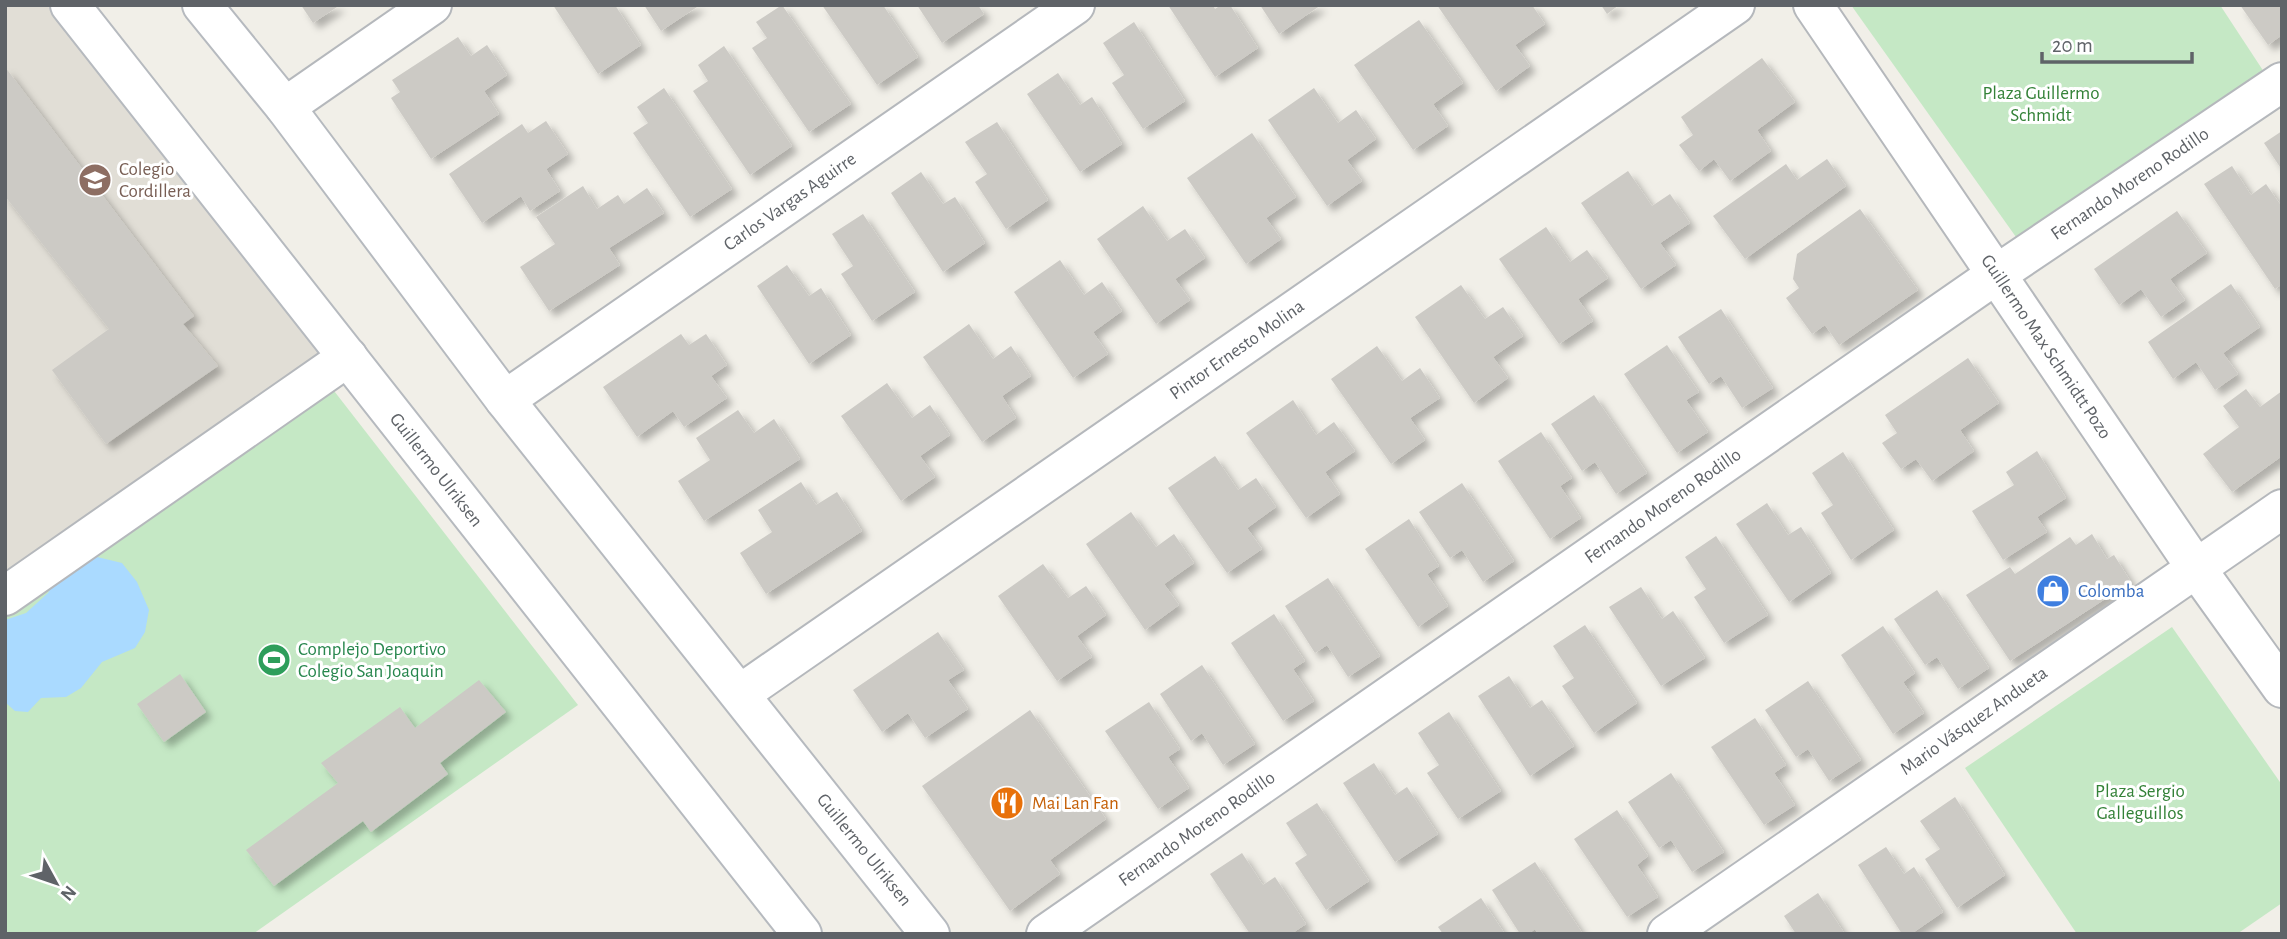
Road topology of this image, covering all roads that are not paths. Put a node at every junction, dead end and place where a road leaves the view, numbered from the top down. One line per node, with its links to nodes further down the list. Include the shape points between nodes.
1 (70, 5): 10 (street, Guillermo Ulriksen)
2 (202, 5): 8 (street, Guillermo Ulriksen)
3 (432, 5): 8 (street)
4 (1075, 5): 11 (street, Carlos Vargas Aguirre)
5 (1735, 5): 16 (street, Pintor Ernesto Molina)
6 (1813, 5): 9 (street, Guillermo Max Schmidtt Pozo)
7 (2282, 82): 9 (street, Fernando Moreno Rodillo)
8 (285, 107): 11 (street, Guillermo Ulriksen)
9 (1997, 274): 13 (street, Guillermo Max Schmidtt Pozo); 19 (street, Fernando Moreno Rodillo)
10 (348, 357): 14 (street); 17 (street, Guillermo Ulriksen)
11 (505, 400): 16 (street, Guillermo Ulriksen)
12 (2282, 509): 13 (street, Mario Vásquez Andueta)
13 (2196, 568): 15 (street, Guillermo Max Schmidtt Pozo); 20 (street, Mario Vásquez Andueta)
14 (5, 596)
15 (2282, 688)
16 (740, 694): 18 (street, Guillermo Ulriksen)
17 (802, 934)
18 (930, 934)
19 (1046, 934)
20 (1667, 934)

